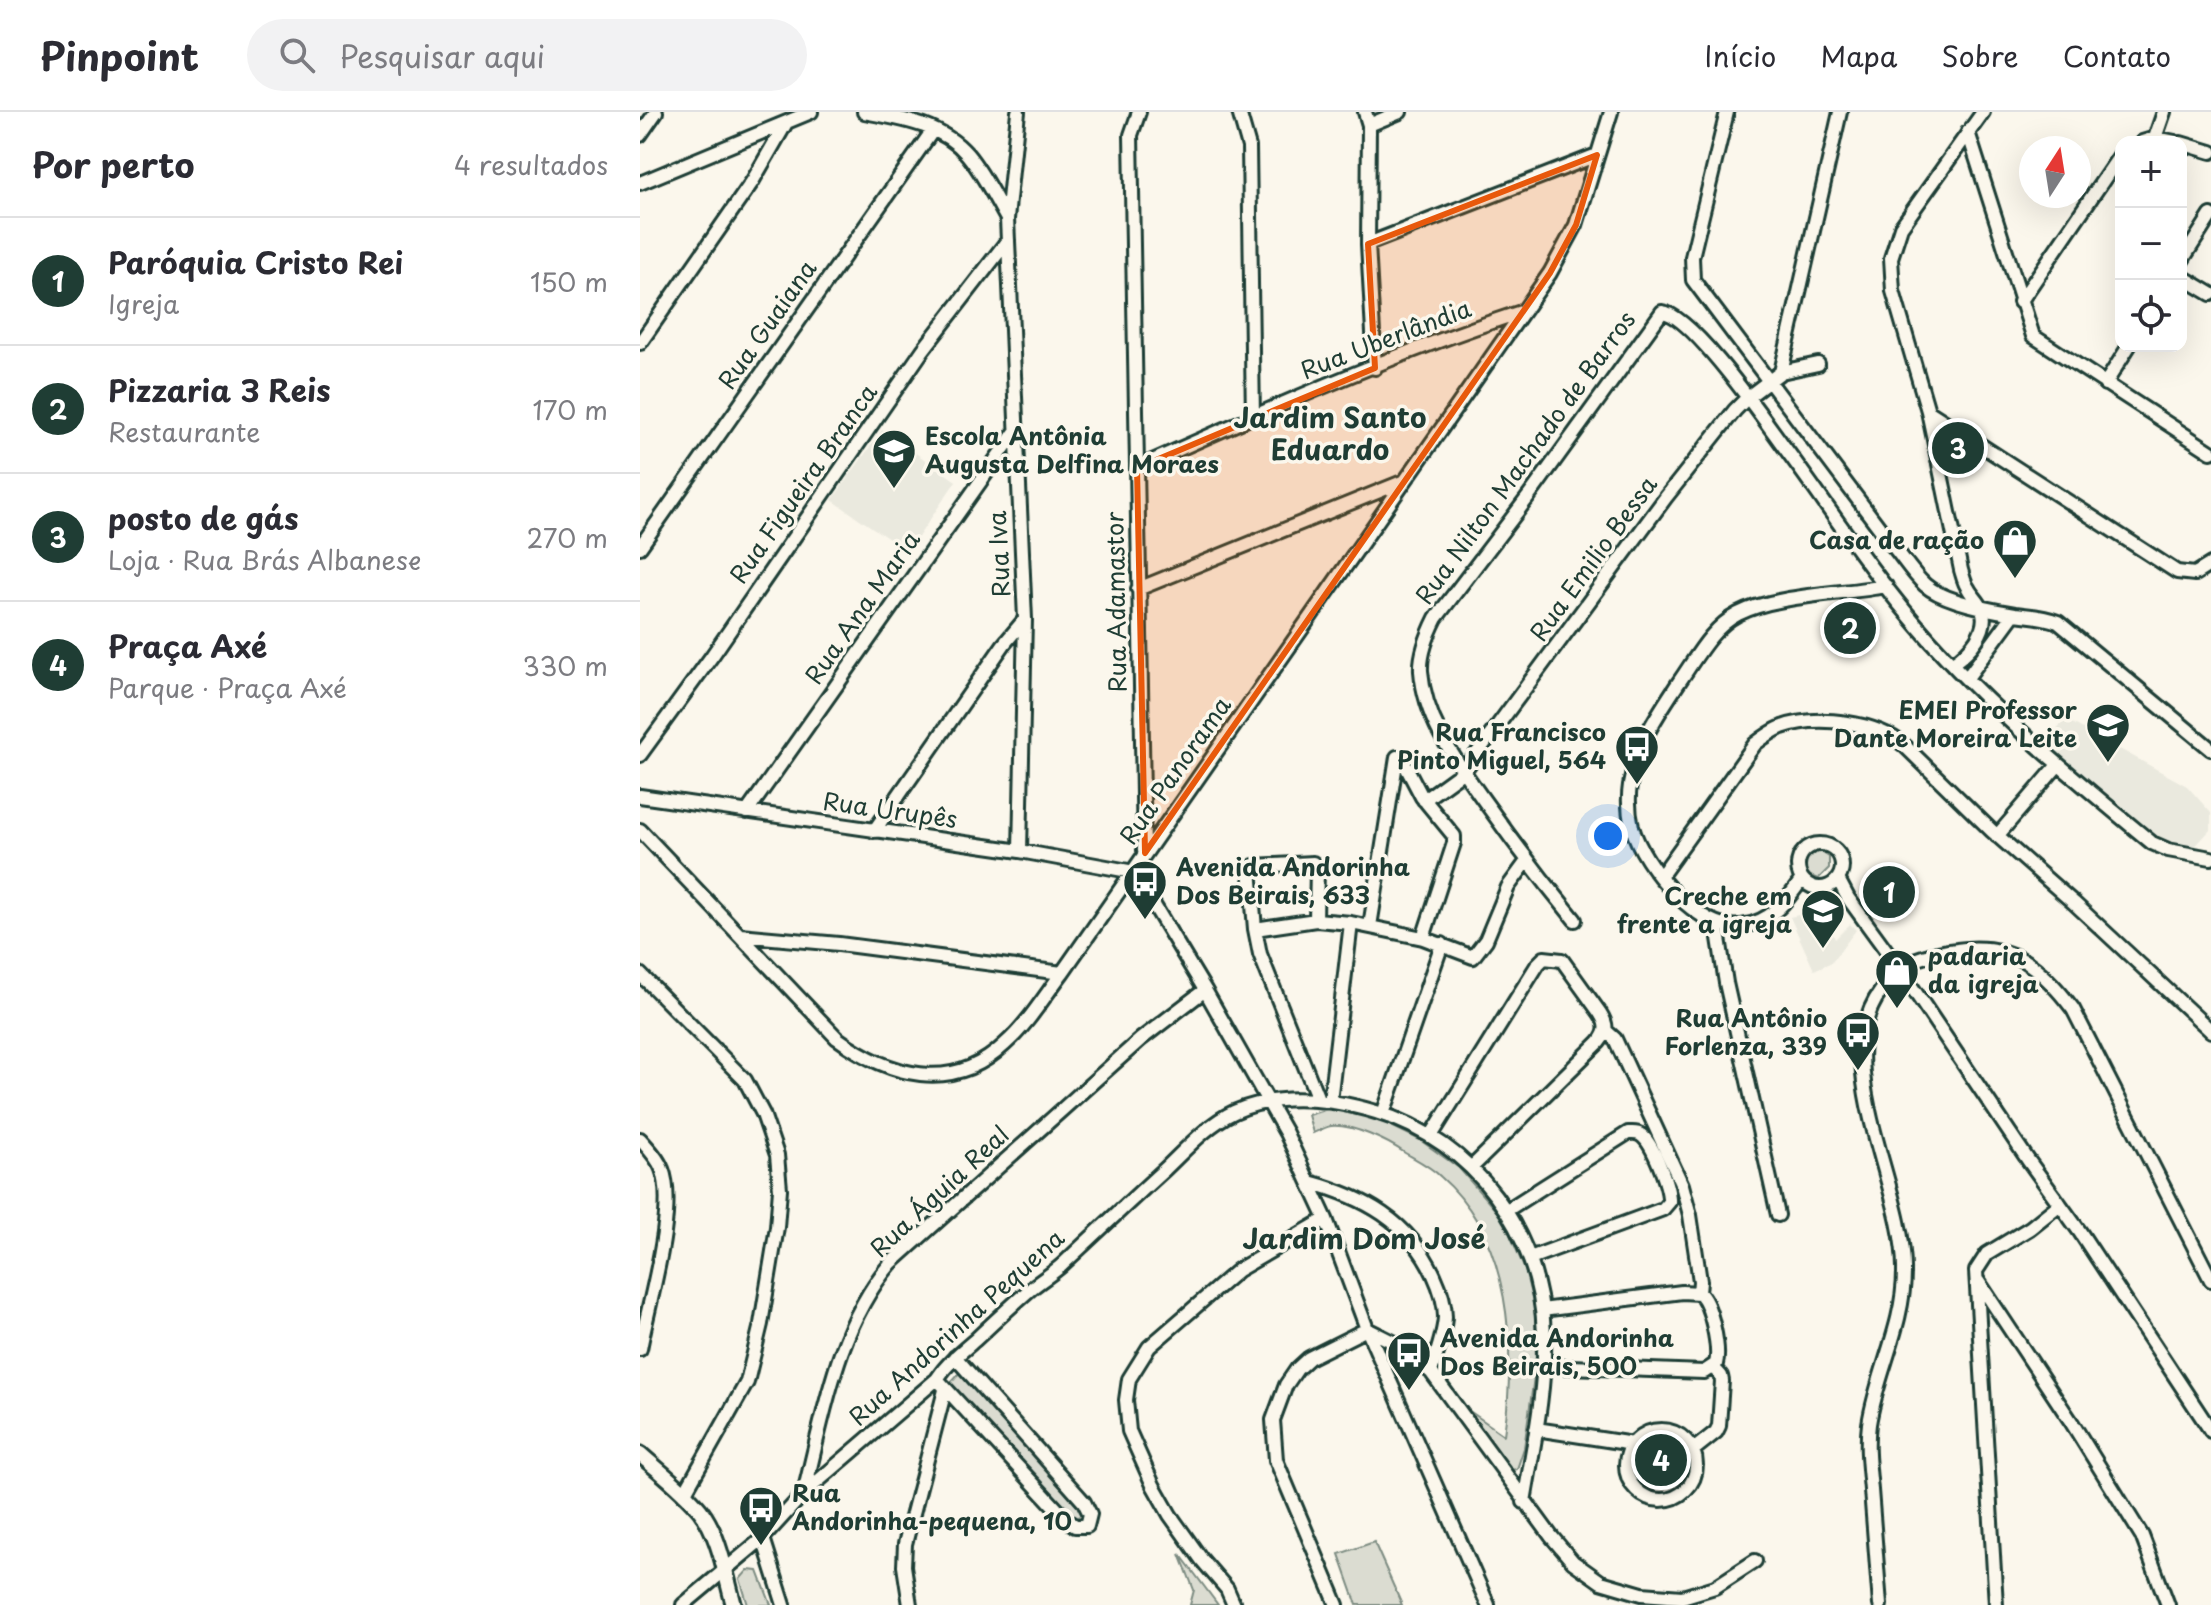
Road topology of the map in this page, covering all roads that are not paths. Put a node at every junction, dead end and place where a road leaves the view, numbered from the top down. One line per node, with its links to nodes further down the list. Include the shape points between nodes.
1 (656, 112): 18 (street)
2 (811, 112): 14 (street)
3 (864, 112): 16 (street)
4 (1018, 112): 26 (street, Rua Iva)
5 (1139, 112): 46 (street, Rua Adamastor, via 1131,135)
6 (1239, 112): 43 (street, via 1249,147)
7 (1365, 112): 15 (street)
8 (1400, 112): 15 (street)
9 (1611, 112): 22 (street, Rua Panorama)
10 (1727, 112): 39 (street, via 1692,257 1693,280)
11 (1840, 112): 38 (street)
12 (1983, 112): 17 (street)
13 (2164, 112): 19 (street)
14 (786, 123): 24 (street); 34 (street, via 752,182)
15 (1369, 125): 28 (street)
16 (933, 130): 26 (street, via 967,155); 48 (street, Rua Guaiana)
17 (1968, 132): 32 (street); 42 (street, via 1901,227 1891,258 1893,291)
18 (640, 135)
19 (2150, 136)
20 (2187, 145): 21 (street)
21 (2211, 152)
22 (1597, 155): 28 (street); 33 (street, Rua Panorama, via 1576,225)
23 (2115, 163): 32 (street)
24 (640, 183)
25 (2211, 215): 29 (street)
26 (1007, 219): 27 (street, Rua Iva)
27 (1008, 240): 44 (street, Rua Iva); 58 (street, Rua Figueira Branca, via 923,350)
28 (1368, 244): 37 (street)
29 (2187, 253)
30 (2187, 280): 31 (street)
31 (2211, 294)
32 (2020, 302): 40 (street, via 2038,341)
33 (1521, 312): 37 (street, Rua Uberlândia); 47 (street, Rua Panorama)
34 (640, 343)
35 (2125, 352): 40 (street)
36 (1818, 364): 38 (street)
37 (1375, 368): 43 (street, Rua Uberlândia)
38 (1781, 372): 39 (street, Rua Emilio Bessa)
39 (1768, 382): 41 (street, Rua Emilio Bessa); 52 (street, via 1924,584)
40 (2105, 384): 45 (street)
41 (1748, 397): 50 (street); 60 (street, Rua Emilio Bessa, via 1666,497); 60 (street, Rua Nilton Machado de Barros, via 1690,328 1662,312 1428,634 1421,669 1428,707)
42 (1928, 411): 49 (street, via 2177,572 2195,574); 52 (street, via 1961,570)
43 (1253, 418): 46 (street, Rua Uberlândia)
44 (1016, 431): 54 (street, Rua Iva); 63 (street, Rua Ana Maria)
45 (2211, 452)
46 (1137, 468): 51 (street, Rua Adamastor)
47 (1403, 482): 51 (street); 68 (street, Rua Panorama)
48 (640, 547)
49 (2211, 564)
50 (1886, 586): 55 (street); 72 (street, via 1765,604 1719,627 1654,719 1630,785 1633,828)
51 (1138, 589): 68 (street, Rua Adamastor)
52 (1981, 606): 53 (street); 55 (street, via 1981,630)
53 (2014, 614): 56 (street); 57 (street, via 2049,619 2072,631)
54 (1025, 619): 65 (street); 67 (street, Rua Iva)
55 (1953, 663): 56 (street)
56 (1967, 678): 59 (street)
57 (2211, 749)
58 (640, 755)
59 (2058, 765): 66 (street); 69 (street, via 2152,843)
60 (1464, 771): 62 (street, Rua Emilio Bessa); 70 (street, Rua Nilton Machado de Barros)
61 (640, 796): 63 (street, Rua Urupês)
62 (1424, 800): 79 (street, via 1397,756); 82 (street, via 1455,838)
63 (747, 812): 65 (street, Rua Urupês)
64 (640, 830): 81 (street, Rua Panorama)
65 (874, 831): 67 (street, Rua Urupês)
66 (1997, 836): 72 (street, via 1890,735 1868,726 1796,723 1755,744); 89 (street)
67 (1020, 851): 71 (street, Rua Urupês)
68 (1145, 853): 71 (street, Rua Panorama)
69 (2211, 858)
70 (1527, 861): 76 (street, Rua Nilton Machado de Barros); 83 (street, via 1508,887 1475,956 1466,957)
71 (1134, 872): 85 (street, Rua Panorama); 87 (street)
72 (1660, 877): 78 (street)
73 (1802, 879): 74 (street, via 1820,888); 74 (street, via 1799,858 1816,844 1830,846 1840,857); 78 (street, via 1763,920)
74 (1838, 879): 84 (street)
75 (1316, 920): 77 (street); 80 (street); 80 (street, via 1313,863 1254,866 1249,874)
76 (1575, 920)
77 (1351, 923): 79 (street); 90 (street)
78 (1717, 925): 101 (street)
79 (1370, 926): 82 (street)
80 (1255, 929): 90 (street, via 1276,995)
81 (740, 935): 85 (street); 85 (street, Rua Panorama, via 837,1038 875,1062 925,1076 951,1074 1005,1045)
82 (1423, 938): 83 (street)
83 (1442, 944): 92 (street)
84 (1899, 968): 97 (street); 105 (street, via 1942,952 1992,948 2021,958 2054,984 2073,1009); 134 (street, via 1865,1020 1861,1062 1904,1247 1900,1316 1867,1442)
85 (1062, 973)
86 (640, 974): 122 (street, via 745,1080 777,1155 780,1189 761,1324 747,1382)
87 (1205, 990): 91 (street); 121 (street, Rua Águia Real, via 1141,1039 879,1278 850,1328)
88 (1606, 1031): 93 (street, via 1606,1022 1565,963 1544,958); 95 (street); 100 (street, via 1615,1039 1682,1185)
89 (2211, 1031)
90 (1324, 1100): 91 (street, Rua Andorinha Pequena); 92 (street, Rua Andorinha Pequena)
91 (1270, 1103): 96 (street); 110 (street, Rua Andorinha Pequena, via 1250,1105 1214,1126)
92 (1383, 1114): 93 (street, Rua Andorinha Pequena)
93 (1431, 1136): 95 (street, Rua Andorinha Pequena)
94 (640, 1139): 109 (street, via 662,1169 668,1191)
95 (1472, 1167): 99 (street, Rua Andorinha Pequena)
96 (1309, 1182): 102 (street); 113 (street, via 1371,1204 1411,1236 1428,1262 1445,1316)
97 (2060, 1204): 104 (street, via 1987,1254); 117 (street)
98 (1669, 1205): 99 (street, via 1661,1171 1645,1139 1633,1133); 100 (street); 103 (street)
99 (1507, 1210): 103 (street, Rua Andorinha Pequena)
100 (1690, 1215): 106 (street)
101 (1778, 1215)
102 (1326, 1219): 108 (street); 131 (street, via 1238,1270 1149,1347 1129,1379 1129,1431 1153,1485)
103 (1530, 1258): 107 (street, Rua Andorinha Pequena)
104 (1976, 1278): 135 (street); 136 (street, via 2142,1536)
105 (2211, 1280)
106 (1699, 1293): 107 (street); 112 (street, via 1708,1302 1718,1353)
107 (1542, 1310): 111 (street, Rua Andorinha Pequena)
108 (1367, 1329): 113 (street); 132 (street, via 1297,1369 1273,1420 1276,1460); 133 (street)
109 (640, 1349)
110 (955, 1357): 114 (street, Rua Andorinha Pequena); 115 (street, via 1084,1502 1090,1517 1087,1526 1065,1518)
111 (1543, 1366): 112 (street, via 1695,1372); 116 (street, Rua Andorinha Pequena)
112 (1713, 1367): 119 (street, via 1722,1381 1719,1426)
113 (1431, 1372): 123 (street)
114 (937, 1379): 115 (street); 121 (street, Rua Andorinha Pequena)
115 (945, 1390): 130 (street, via 905,1544)
116 (1536, 1429): 118 (street); 123 (street, Rua Andorinha Pequena)
117 (2211, 1431)
118 (1633, 1444): 119 (street, via 1642,1436 1665,1431 1676,1434); 119 (street, via 1625,1465 1632,1486 1662,1500 1691,1484)
119 (1692, 1451)
120 (640, 1454): 122 (street)
121 (804, 1493): 124 (street, Rua Andorinha Pequena)
122 (684, 1494): 126 (street, via 709,1524)
123 (1524, 1502): 125 (street, via 1573,1562 1601,1582 1624,1590 1682,1597 1715,1587)
124 (763, 1538): 126 (street, Rua Andorinha Pequena); 129 (street)
125 (1755, 1561)
126 (724, 1572): 127 (street, Rua Andorinha Pequena); 128 (street)
127 (683, 1605)
128 (734, 1605)
129 (784, 1605)
130 (910, 1605)
131 (1234, 1605)
132 (1337, 1605)
133 (1488, 1605)
134 (1880, 1605)
135 (1996, 1605)
136 (2168, 1605)

